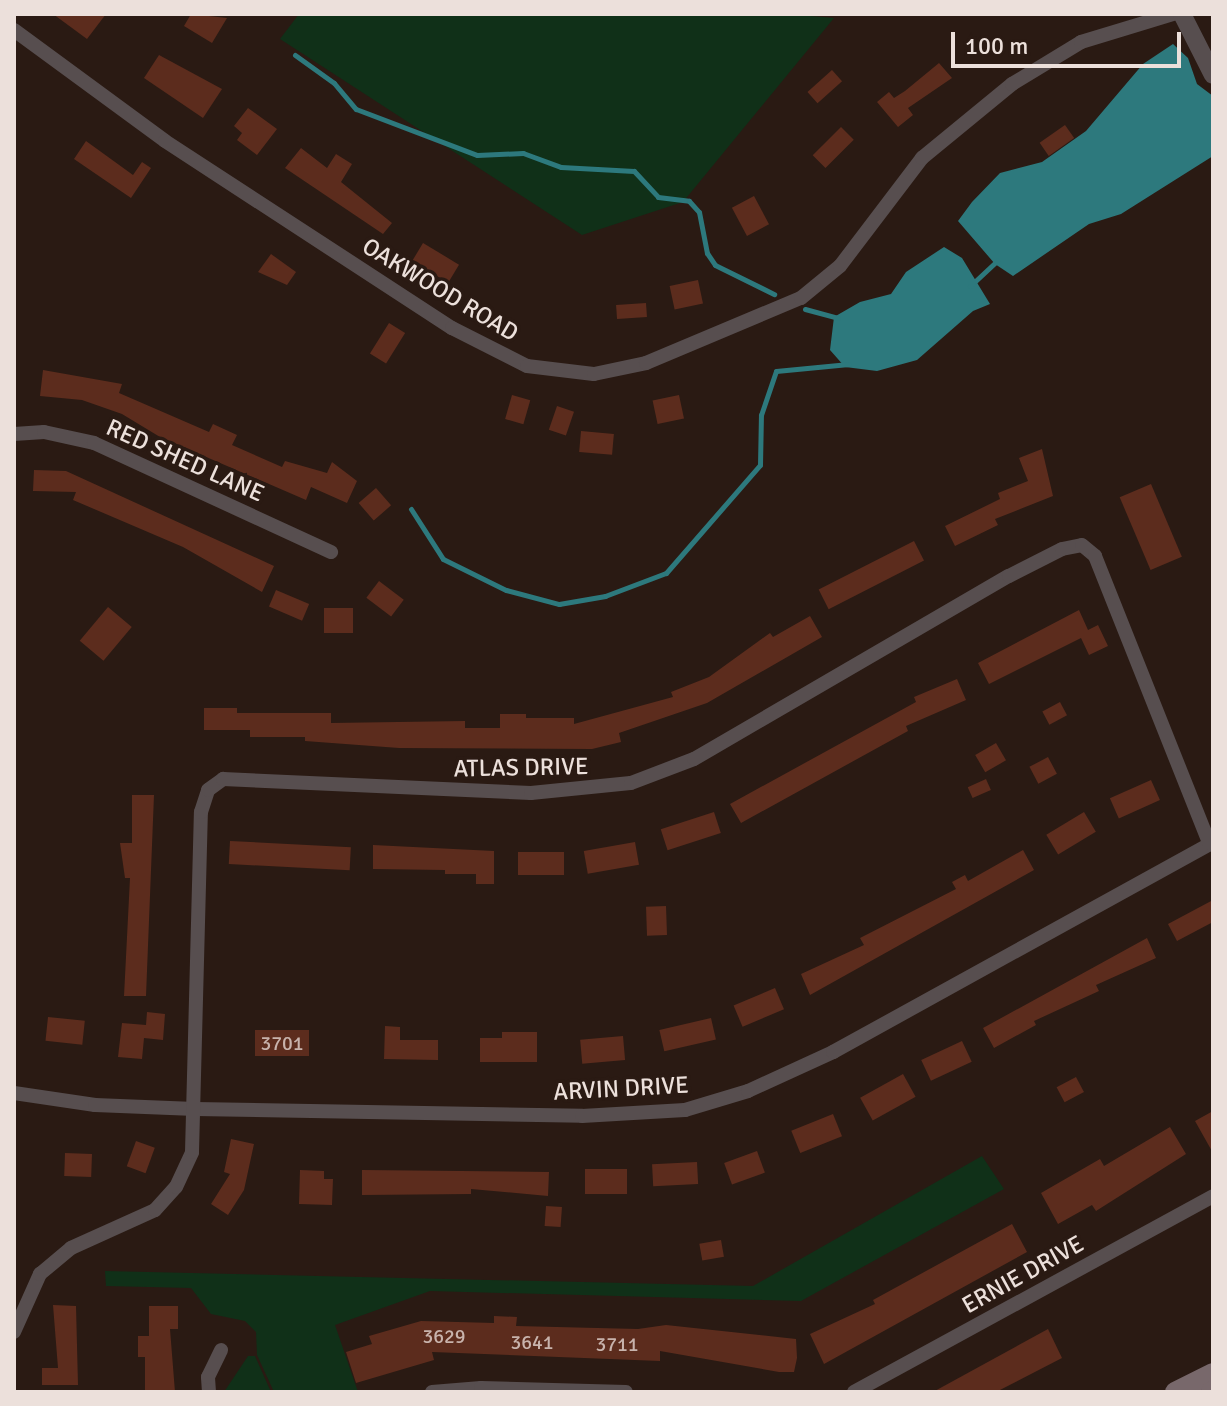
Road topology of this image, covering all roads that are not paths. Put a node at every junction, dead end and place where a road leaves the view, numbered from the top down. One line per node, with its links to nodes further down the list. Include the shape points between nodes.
1 (1173, 14): 3 (street, OAKWOOD ROAD, via 1081,42 1012,84 922,158 840,266 801,298 646,363 594,374 527,366 452,328 165,141)
2 (1182, 14): 4 (street)
3 (14, 30)
4 (1213, 75)
5 (14, 434): 6 (street, RED SHED LANE, via 44,432 94,443)
6 (331, 552)
7 (1211, 842): 9 (street, ARVIN DRIVE, via 833,1052 715,1103 650,1114 582,1116); 9 (street, ATLAS DRIVE, via 1095,556 1082,545 1062,549 720,745 631,783 531,793 258,777 223,779 212,785 201,812)
8 (14, 1093): 9 (street, ARVIN DRIVE, via 95,1105)
9 (195, 1109): 11 (street, ATLAS DRIVE, via 192,1152 163,1203 55,1259 34,1282)
10 (1213, 1196): 18 (street, ERNIE DRIVE)
11 (14, 1332)
12 (221, 1350): 15 (street, via 208,1377)
13 (1213, 1373): 19 (main road)
14 (542, 1391): 16 (street); 17 (street)
15 (209, 1392)
16 (432, 1392)
17 (626, 1392)
18 (854, 1392)
19 (1175, 1392)

